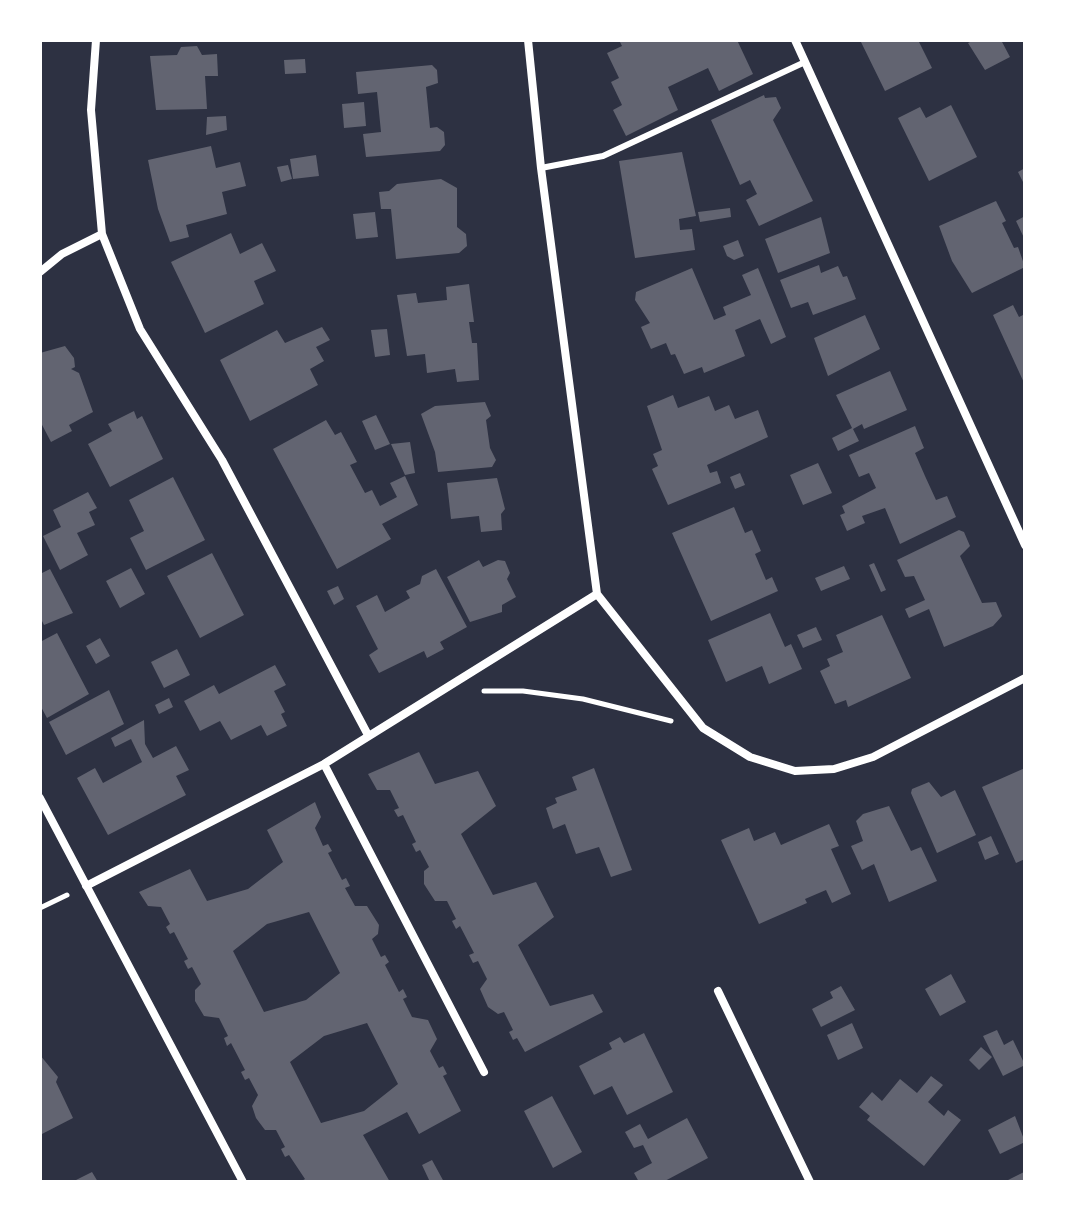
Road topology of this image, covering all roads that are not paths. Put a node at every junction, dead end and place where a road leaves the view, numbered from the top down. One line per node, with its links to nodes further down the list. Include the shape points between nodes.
1 (96, 40): 6 (street, via 91,110)
2 (528, 40): 5 (street)
3 (795, 40): 4 (street)
4 (805, 62): 5 (lane, via 603,156); 8 (street)
5 (541, 168): 9 (street)
6 (102, 234): 7 (street); 11 (street, via 140,329 222,460)
7 (40, 272)
8 (1025, 545)
9 (597, 594): 10 (street, via 703,728 750,757 795,771 834,769 873,757); 11 (street)
10 (1025, 678)
11 (368, 735): 12 (street)
12 (324, 764): 14 (street); 16 (street)
13 (40, 798): 14 (street)
14 (86, 886): 17 (street)
15 (718, 991): 18 (street)
16 (484, 1072)
17 (243, 1182)
18 (810, 1182)

